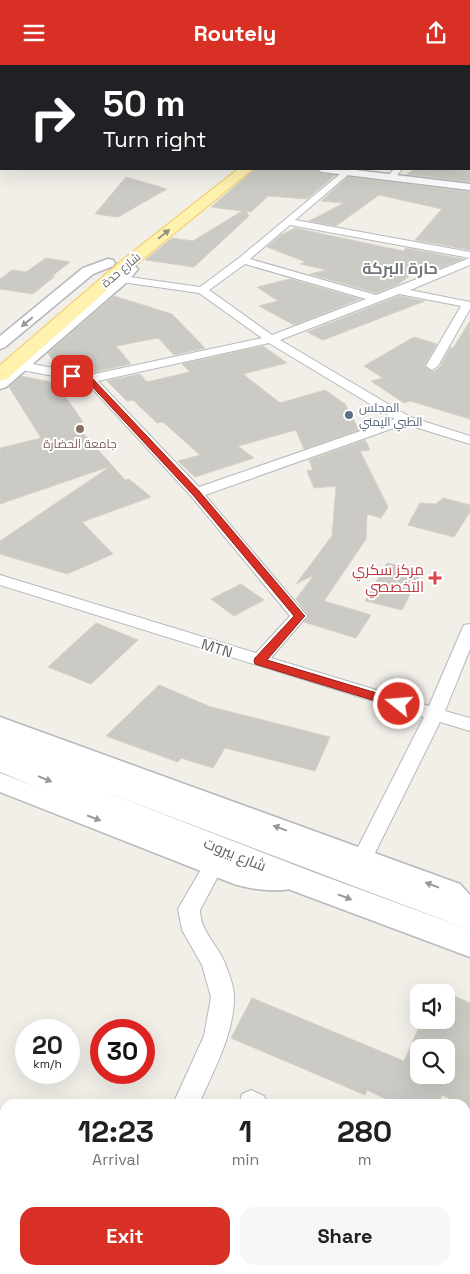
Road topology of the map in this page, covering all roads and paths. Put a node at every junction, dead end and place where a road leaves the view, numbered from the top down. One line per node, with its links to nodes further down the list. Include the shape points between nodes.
1 (225, 170): 11 (main road, شارع حدة)
2 (245, 170): 11 (main road, شارع حدة, one-way to 2)
3 (330, 170): 4 (street)
4 (346, 172): 5 (street); 7 (street)
5 (395, 173): 6 (street)
6 (470, 187)
7 (289, 222): 8 (street); 9 (street)
8 (470, 255)
9 (243, 260): 12 (street); 14 (street)
10 (470, 261): 13 (street)
11 (119, 269): 12 (street); 17 (street, one-way to 17, via 88,271); 18 (main road, شارع حدة); 19 (street); 21 (main road, شارع حدة)
12 (202, 290): 16 (street)
13 (398, 291): 14 (street); 15 (street)
14 (377, 299): 16 (street)
15 (469, 305): 20 (street)
16 (271, 339): 22 (street); 24 (street)
17 (0, 344)
18 (0, 361)
19 (22, 365): 22 (street); 23 (street)
20 (432, 366)
21 (0, 375)
22 (90, 379): 26 (street)
23 (0, 384)
24 (405, 420): 25 (street); 26 (street)
25 (470, 439)
26 (196, 493): 29 (street, via 300,616)
27 (0, 580): 29 (street, MTN)
28 (470, 629): 30 (street)
29 (259, 661): 30 (street, MTN)
30 (434, 715): 32 (street, MTN); 36 (street)
31 (0, 725): 36 (street, one-way to 31)
32 (470, 725)
33 (0, 741): 39 (main road, شارع بيروت)
34 (0, 761): 38 (main road, شارع بيروت, one-way to 38)
35 (0, 782): 37 (street, one-way to 37)
36 (362, 859): 39 (street, one-way to 36, via 450,892)
37 (214, 865): 38 (street, via 244,877); 41 (street, via 189,909 189,917 213,963 223,997 216,1036)
38 (299, 879): 40 (main road, شارع بيروت, one-way to 40)
39 (470, 916)
40 (470, 944)
41 (188, 1099)

